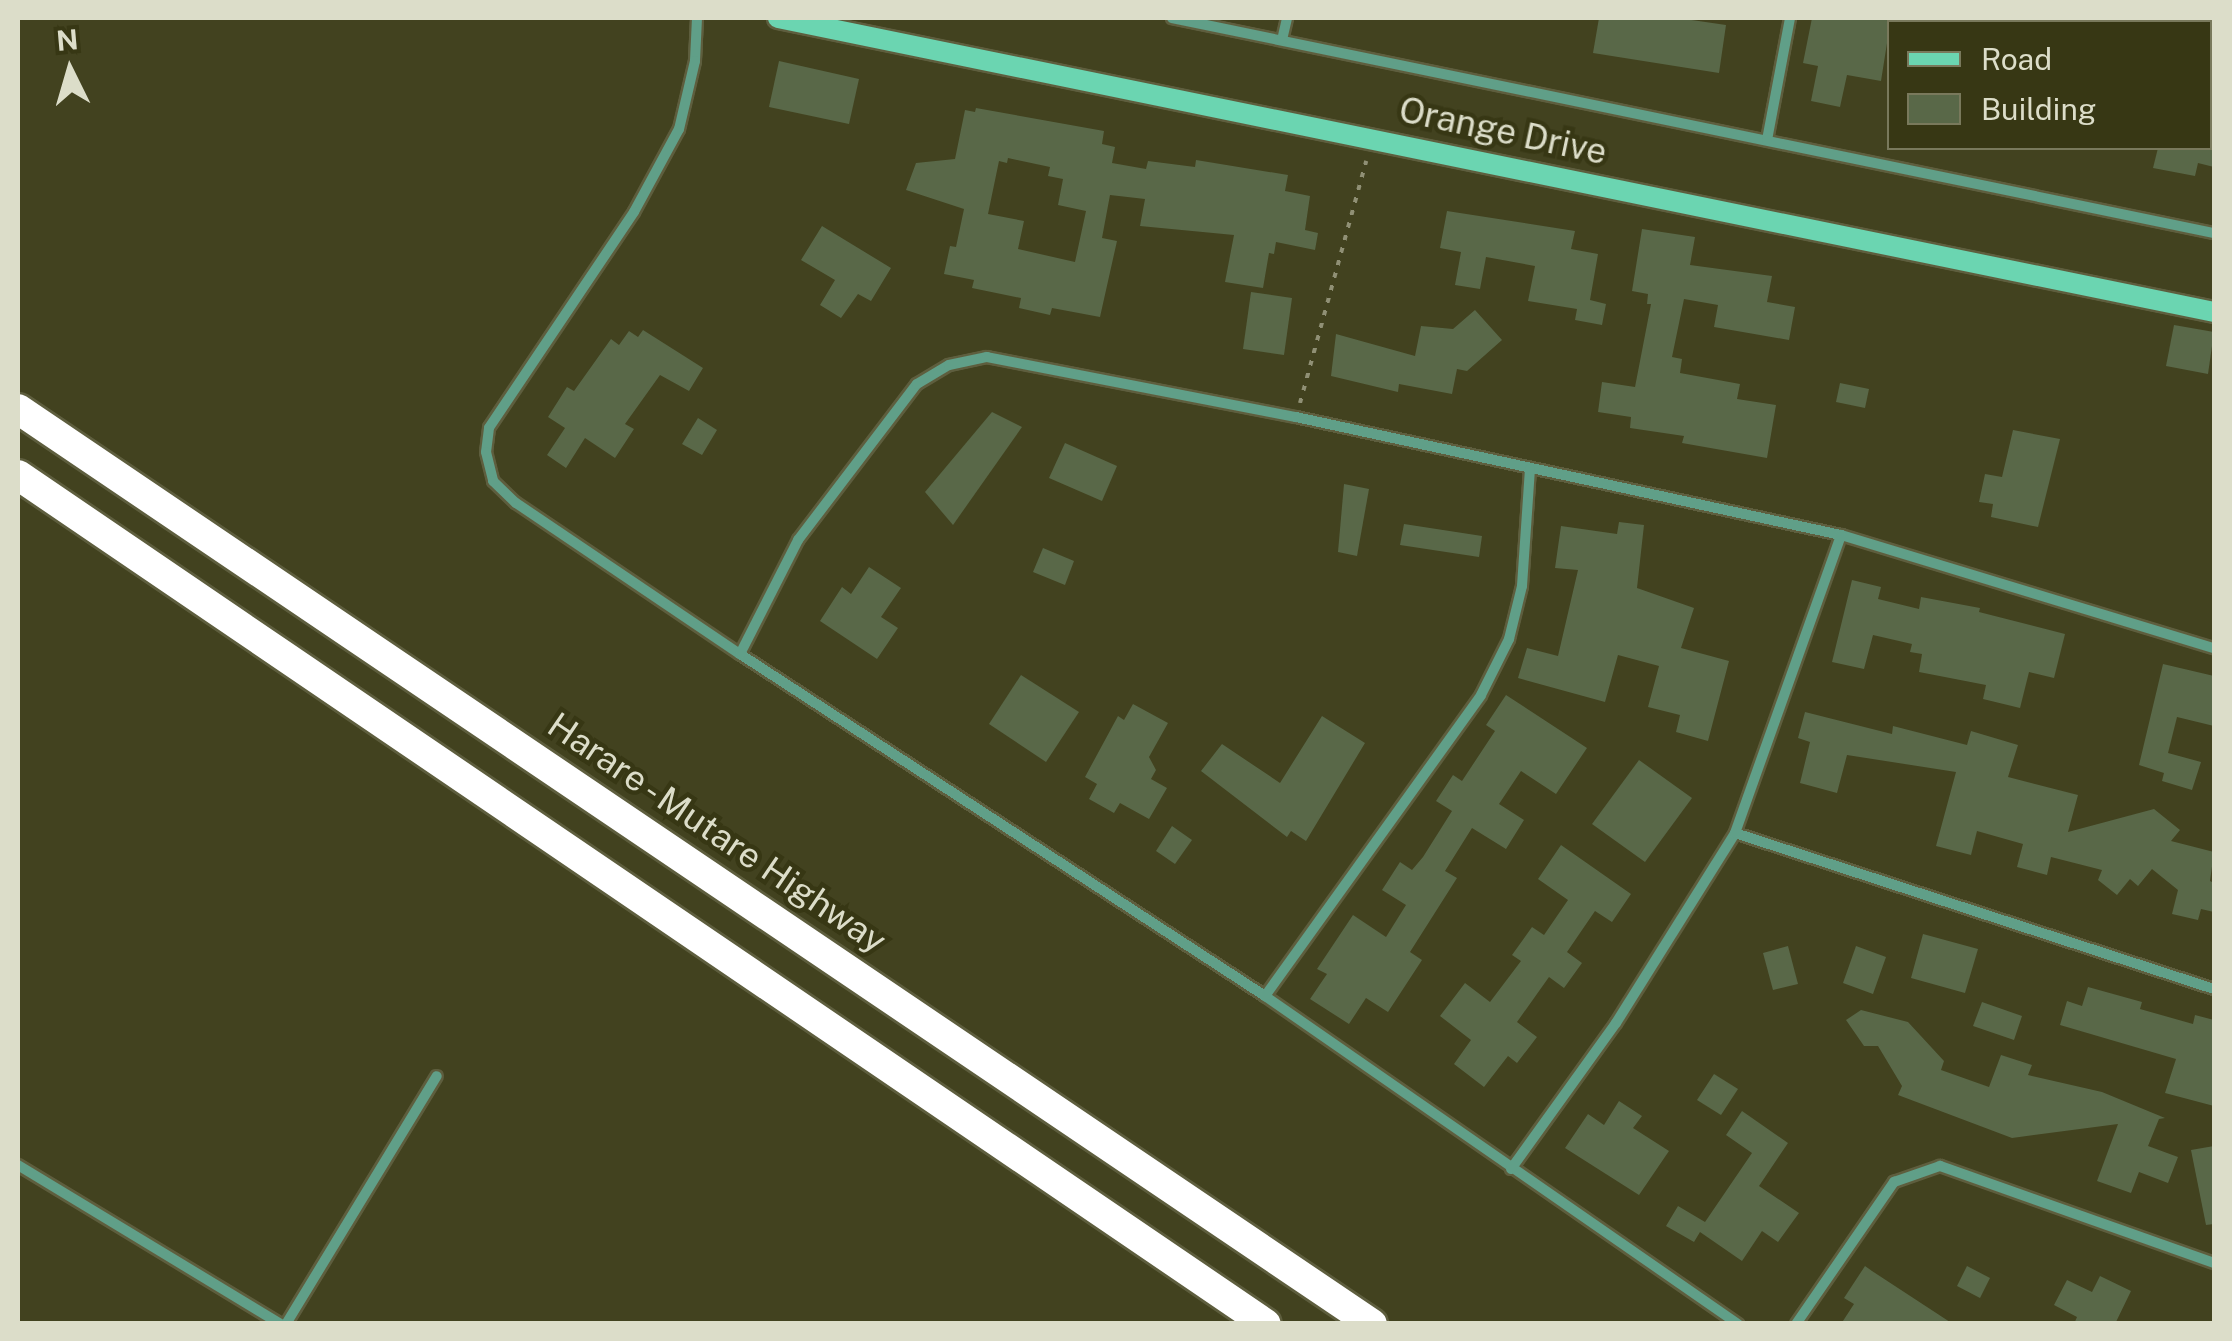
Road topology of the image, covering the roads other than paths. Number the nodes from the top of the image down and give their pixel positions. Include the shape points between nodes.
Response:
1 (697, 18) edge
2 (778, 18) edge
3 (1172, 18) edge
4 (1287, 18) edge
5 (1790, 18) edge
6 (1282, 40) junction
7 (1767, 140) junction
8 (2214, 233) edge
9 (2214, 312) edge
10 (18, 409) edge
11 (1530, 469) junction
12 (18, 475) edge
13 (1841, 535) junction
14 (2214, 648) edge
15 (740, 654) junction
16 (1735, 834) junction
17 (2214, 989) edge
18 (1265, 996) junction
19 (438, 1076) dead end
20 (18, 1164) edge
21 (1512, 1169) junction
22 (2214, 1263) edge
23 (284, 1324) edge
24 (1266, 1324) edge
25 (1372, 1324) edge
26 (1738, 1324) edge
27 (1796, 1324) edge

1 - 15 street via 680,129 634,212 489,428 486,452 494,481 516,503
2 - 9 street, Orange Drive
3 - 6 street
4 - 6 street
5 - 7 street
6 - 7 street
7 - 8 street
10 - 25 highway, Harare - Mutare Highway
11 - 13 street
11 - 15 street via 987,358 949,364 917,384 798,540
11 - 18 street via 1522,586 1509,639 1482,696
12 - 24 highway
13 - 14 street
13 - 16 street
15 - 18 street
16 - 17 street
16 - 21 street via 1616,1023
18 - 21 street
19 - 23 street
20 - 23 street
21 - 26 street
22 - 27 street via 1940,1166 1894,1182

